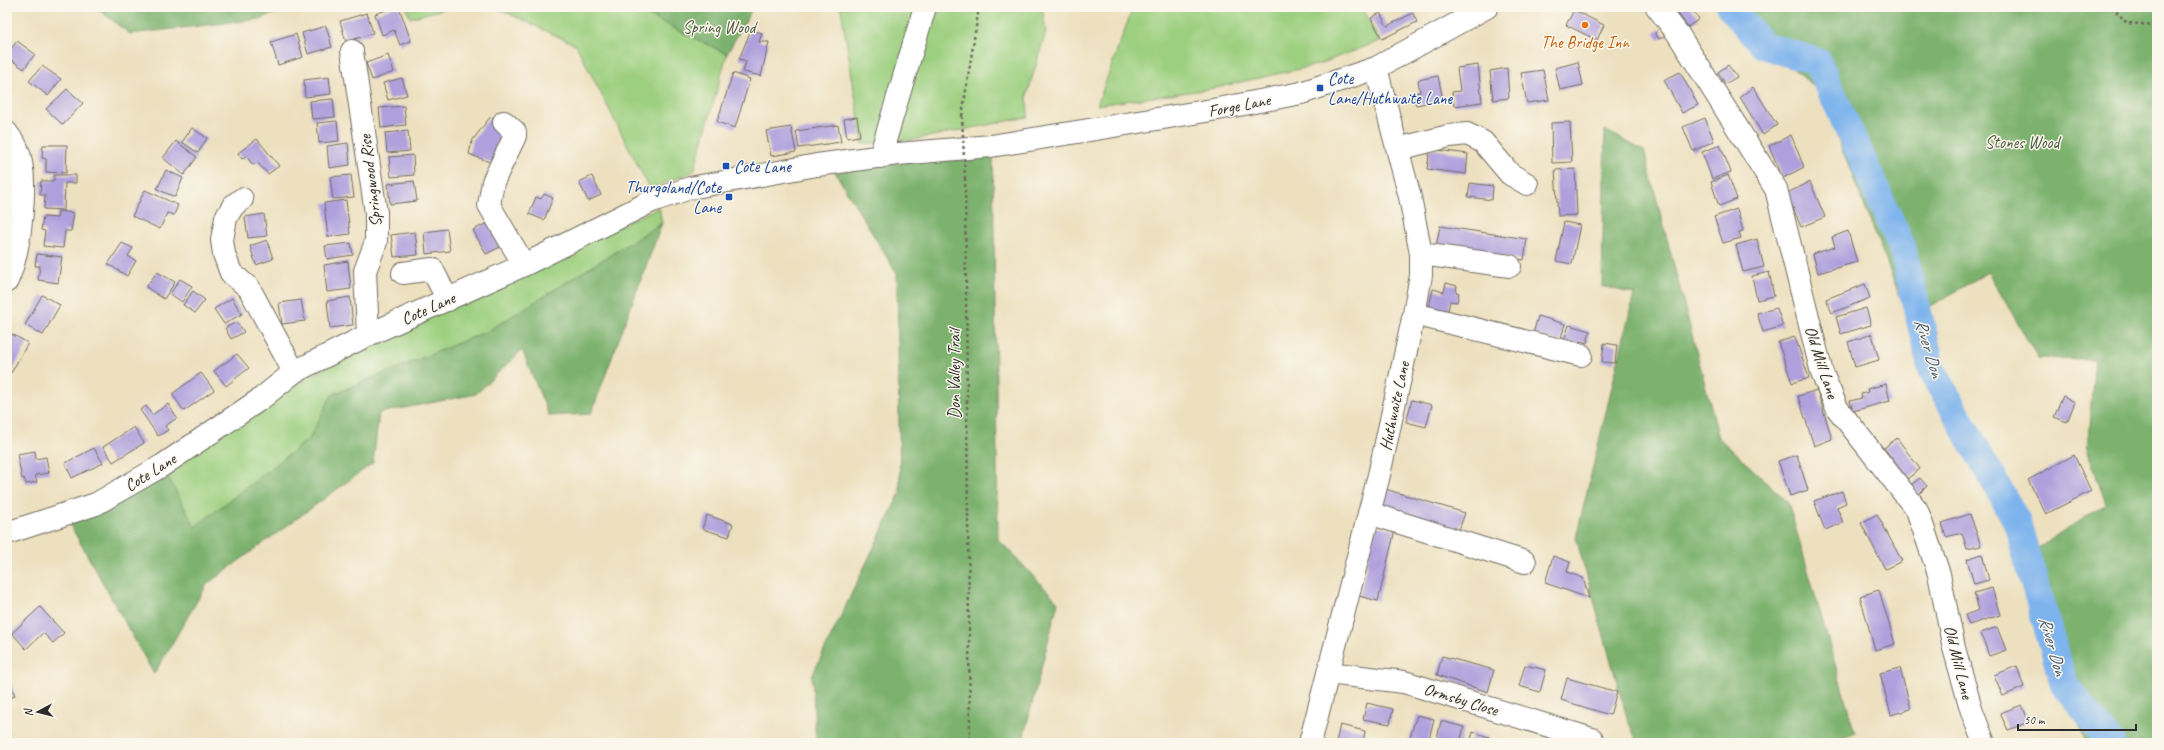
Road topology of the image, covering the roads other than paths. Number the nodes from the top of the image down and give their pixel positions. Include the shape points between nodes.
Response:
1 (925, 7) edge
2 (1487, 7) edge
3 (1657, 7) edge
4 (352, 51) dead end
5 (1376, 68) junction
6 (504, 122) dead end
7 (7, 133) edge
8 (974, 149) joint
9 (1398, 149) junction
10 (880, 157) junction
11 (1529, 186) dead end
12 (242, 199) dead end
13 (1421, 254) junction
14 (524, 265) junction
15 (1510, 266) dead end
16 (403, 273) dead end
17 (7, 281) edge
18 (448, 300) junction
19 (1414, 314) junction
20 (368, 335) junction
21 (1581, 355) dead end
22 (294, 372) junction
23 (1369, 513) junction
24 (7, 533) edge
25 (1525, 562) dead end
26 (1328, 673) junction
27 (1592, 739) dead end
28 (1310, 743) edge
29 (1984, 743) edge

1 - 10 street
2 - 5 street, Forge Lane
3 - 29 street, Old Mill Lane via 1678,34 1776,189 1822,373 1837,408 1917,510 1939,574 1954,648 1972,712
4 - 20 street, Springwood Rise via 376,213 376,242 365,271
5 - 8 street, Forge Lane via 1301,93 1202,112
5 - 9 street, Huthwaite Lane
6 - 14 street via 515,132 515,136 493,182 489,205
7 - 17 street via 17,148 22,176 20,231
8 - 10 street, Cote Lane
9 - 11 street via 1466,134 1483,142 1510,174
9 - 13 street, Huthwaite Lane
10 - 14 street, Cote Lane via 817,165 690,188 652,201
12 - 22 street via 233,206 226,218 222,240 224,254 231,274 249,288
13 - 15 street
13 - 19 street, Huthwaite Lane via 1421,275
14 - 18 street, Cote Lane
16 - 18 street via 441,268
18 - 20 street, Cote Lane
19 - 21 street
19 - 23 street, Huthwaite Lane
20 - 22 street, Cote Lane
22 - 24 street, Cote Lane via 262,398 127,488 96,504
23 - 25 street
23 - 26 street, Huthwaite Lane
26 - 27 street, Ormsby Close via 1404,682
26 - 28 street, Huthwaite Lane

